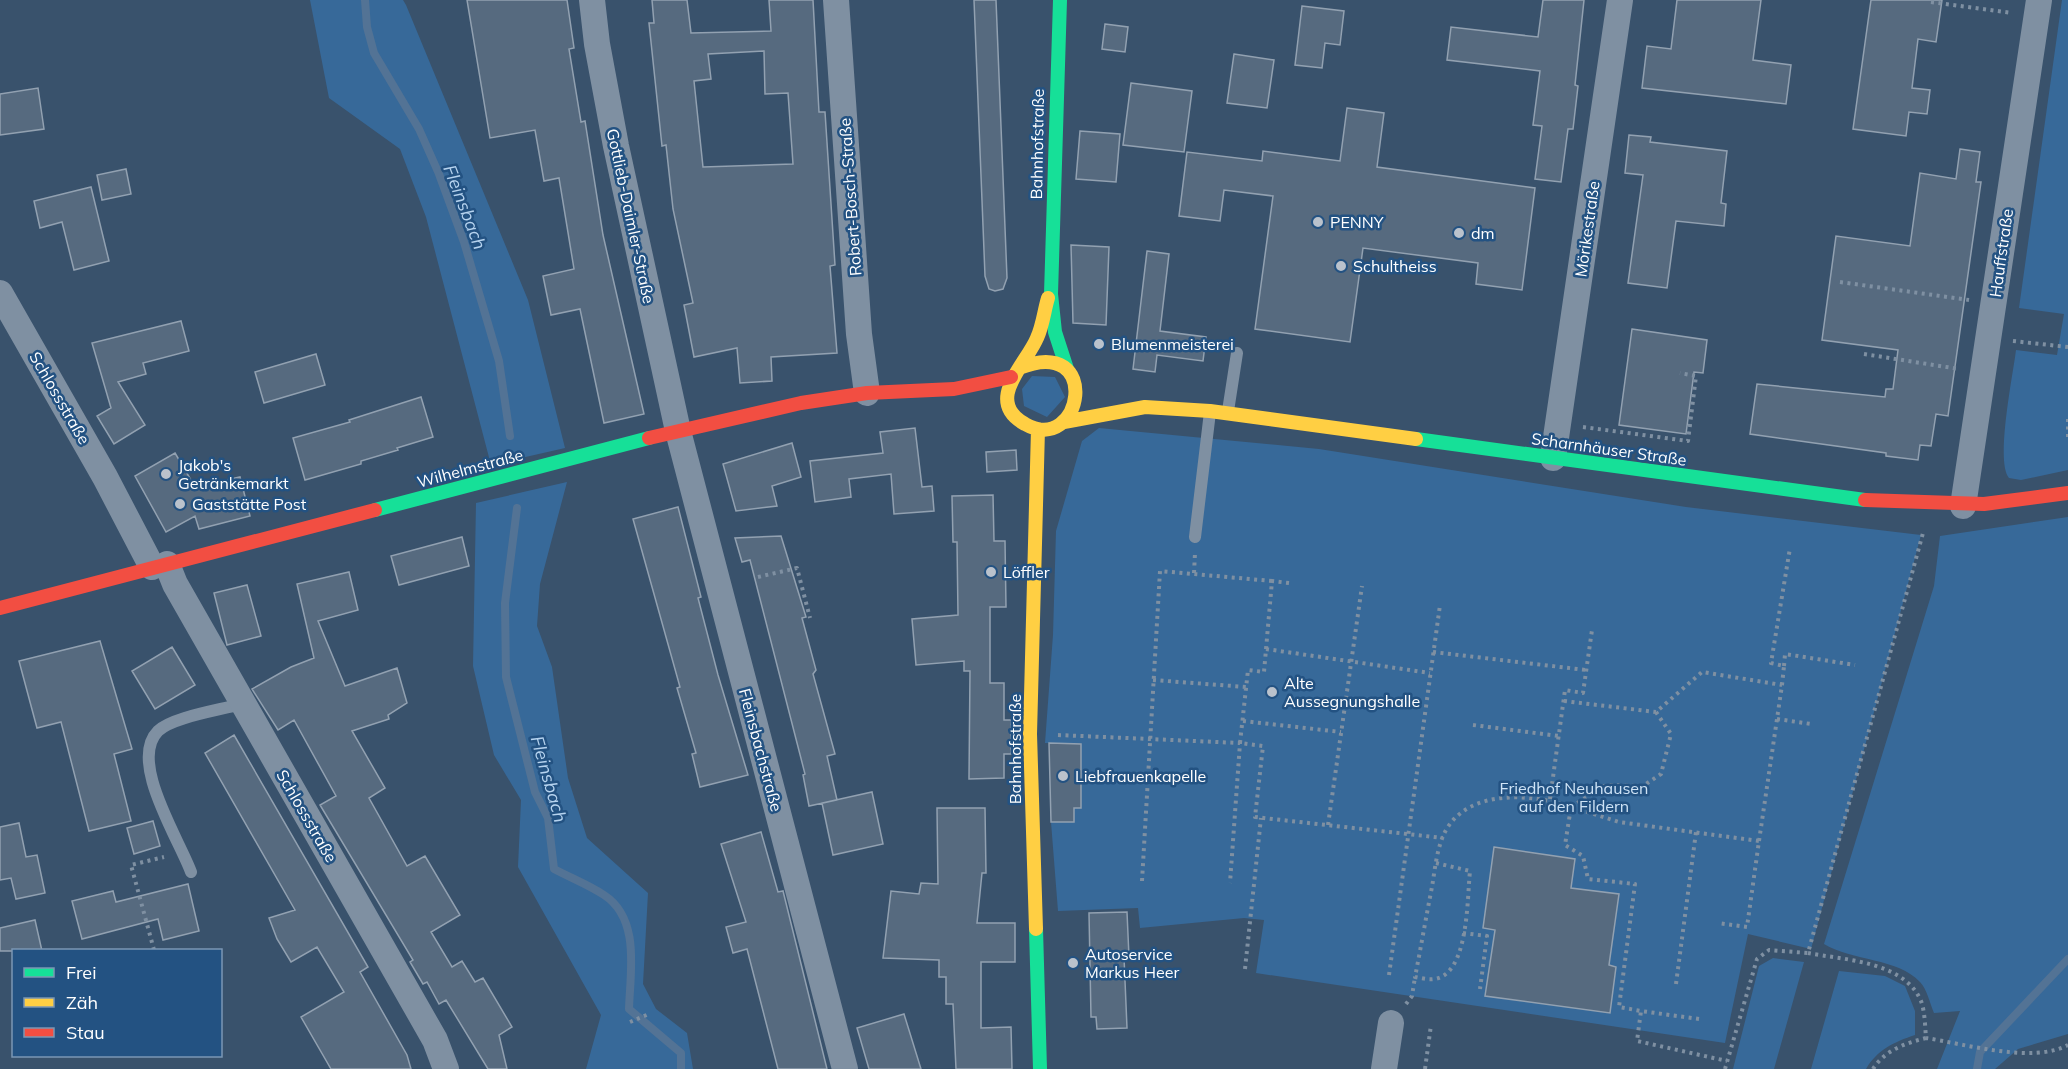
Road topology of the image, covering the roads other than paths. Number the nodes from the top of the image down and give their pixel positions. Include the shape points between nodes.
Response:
1 (592, 0) edge
2 (837, 0) edge
3 (1060, 0) edge
4 (1620, 0) edge
5 (2038, 8) edge
6 (1050, 288) junction
7 (0, 293) edge
8 (1237, 353) dead end
9 (1068, 371) junction
10 (1015, 373) junction
11 (1084, 382) dead end
12 (954, 389) junction
13 (867, 393) junction
14 (1122, 395) dead end
15 (1145, 407) junction
16 (1011, 408) junction
17 (1210, 411) junction
18 (1228, 414) junction
19 (1064, 422) junction
20 (1038, 429) junction
21 (678, 431) junction
22 (1553, 458) junction
23 (2068, 493) edge
24 (1962, 506) junction
25 (1195, 537) dead end
26 (160, 566) junction
27 (0, 608) edge
28 (241, 704) junction
29 (191, 872) dead end
30 (1391, 1023) dead end
31 (446, 1069) edge
32 (845, 1069) edge
33 (1040, 1069) edge
34 (1384, 1069) edge

1 - 21 street, Gottlieb-Daimler-Straße via 616,146
2 - 13 street, Robert-Bosch-Straße via 859,334
3 - 6 street, Bahnhofstraße
4 - 22 street, Mörikestraße
5 - 24 street, Hauffstraße
6 - 9 street, Bahnhofstraße via 1060,349
6 - 10 street, Bahnhofstraße via 1038,337
7 - 26 street, Schlossstraße
8 - 18 lane
9 - 10 street via 1053,360 1041,359 1029,361
9 - 11 street
9 - 19 street, Bahnhofstraße via 1077,398
10 - 12 street, Wilhelmstraße
10 - 16 street via 1008,389
12 - 13 street, Wilhelmstraße
12 - 16 street, Wilhelmstraße
13 - 21 street, Wilhelmstraße via 801,402
14 - 15 street, Scharnhäuser Straße
15 - 17 street, Scharnhäuser Straße
15 - 19 street, Scharnhäuser Straße
16 - 20 street via 1024,424
17 - 18 street, Scharnhäuser Straße
17 - 25 lane
18 - 22 street, Scharnhäuser Straße
19 - 20 street
20 - 33 street, Bahnhofstraße via 1030,734
21 - 26 street, Wilhelmstraße
21 - 32 street, Fleinsbachstraße
22 - 24 street, Scharnhäuser Straße via 1844,498
23 - 24 street, Scharnhäuser Straße
26 - 27 street, Wilhelmstraße
26 - 28 street, Schlossstraße via 175,584
28 - 29 lane via 171,723 158,731 147,752 149,776
28 - 31 street, Schlossstraße via 435,1040
30 - 34 street

